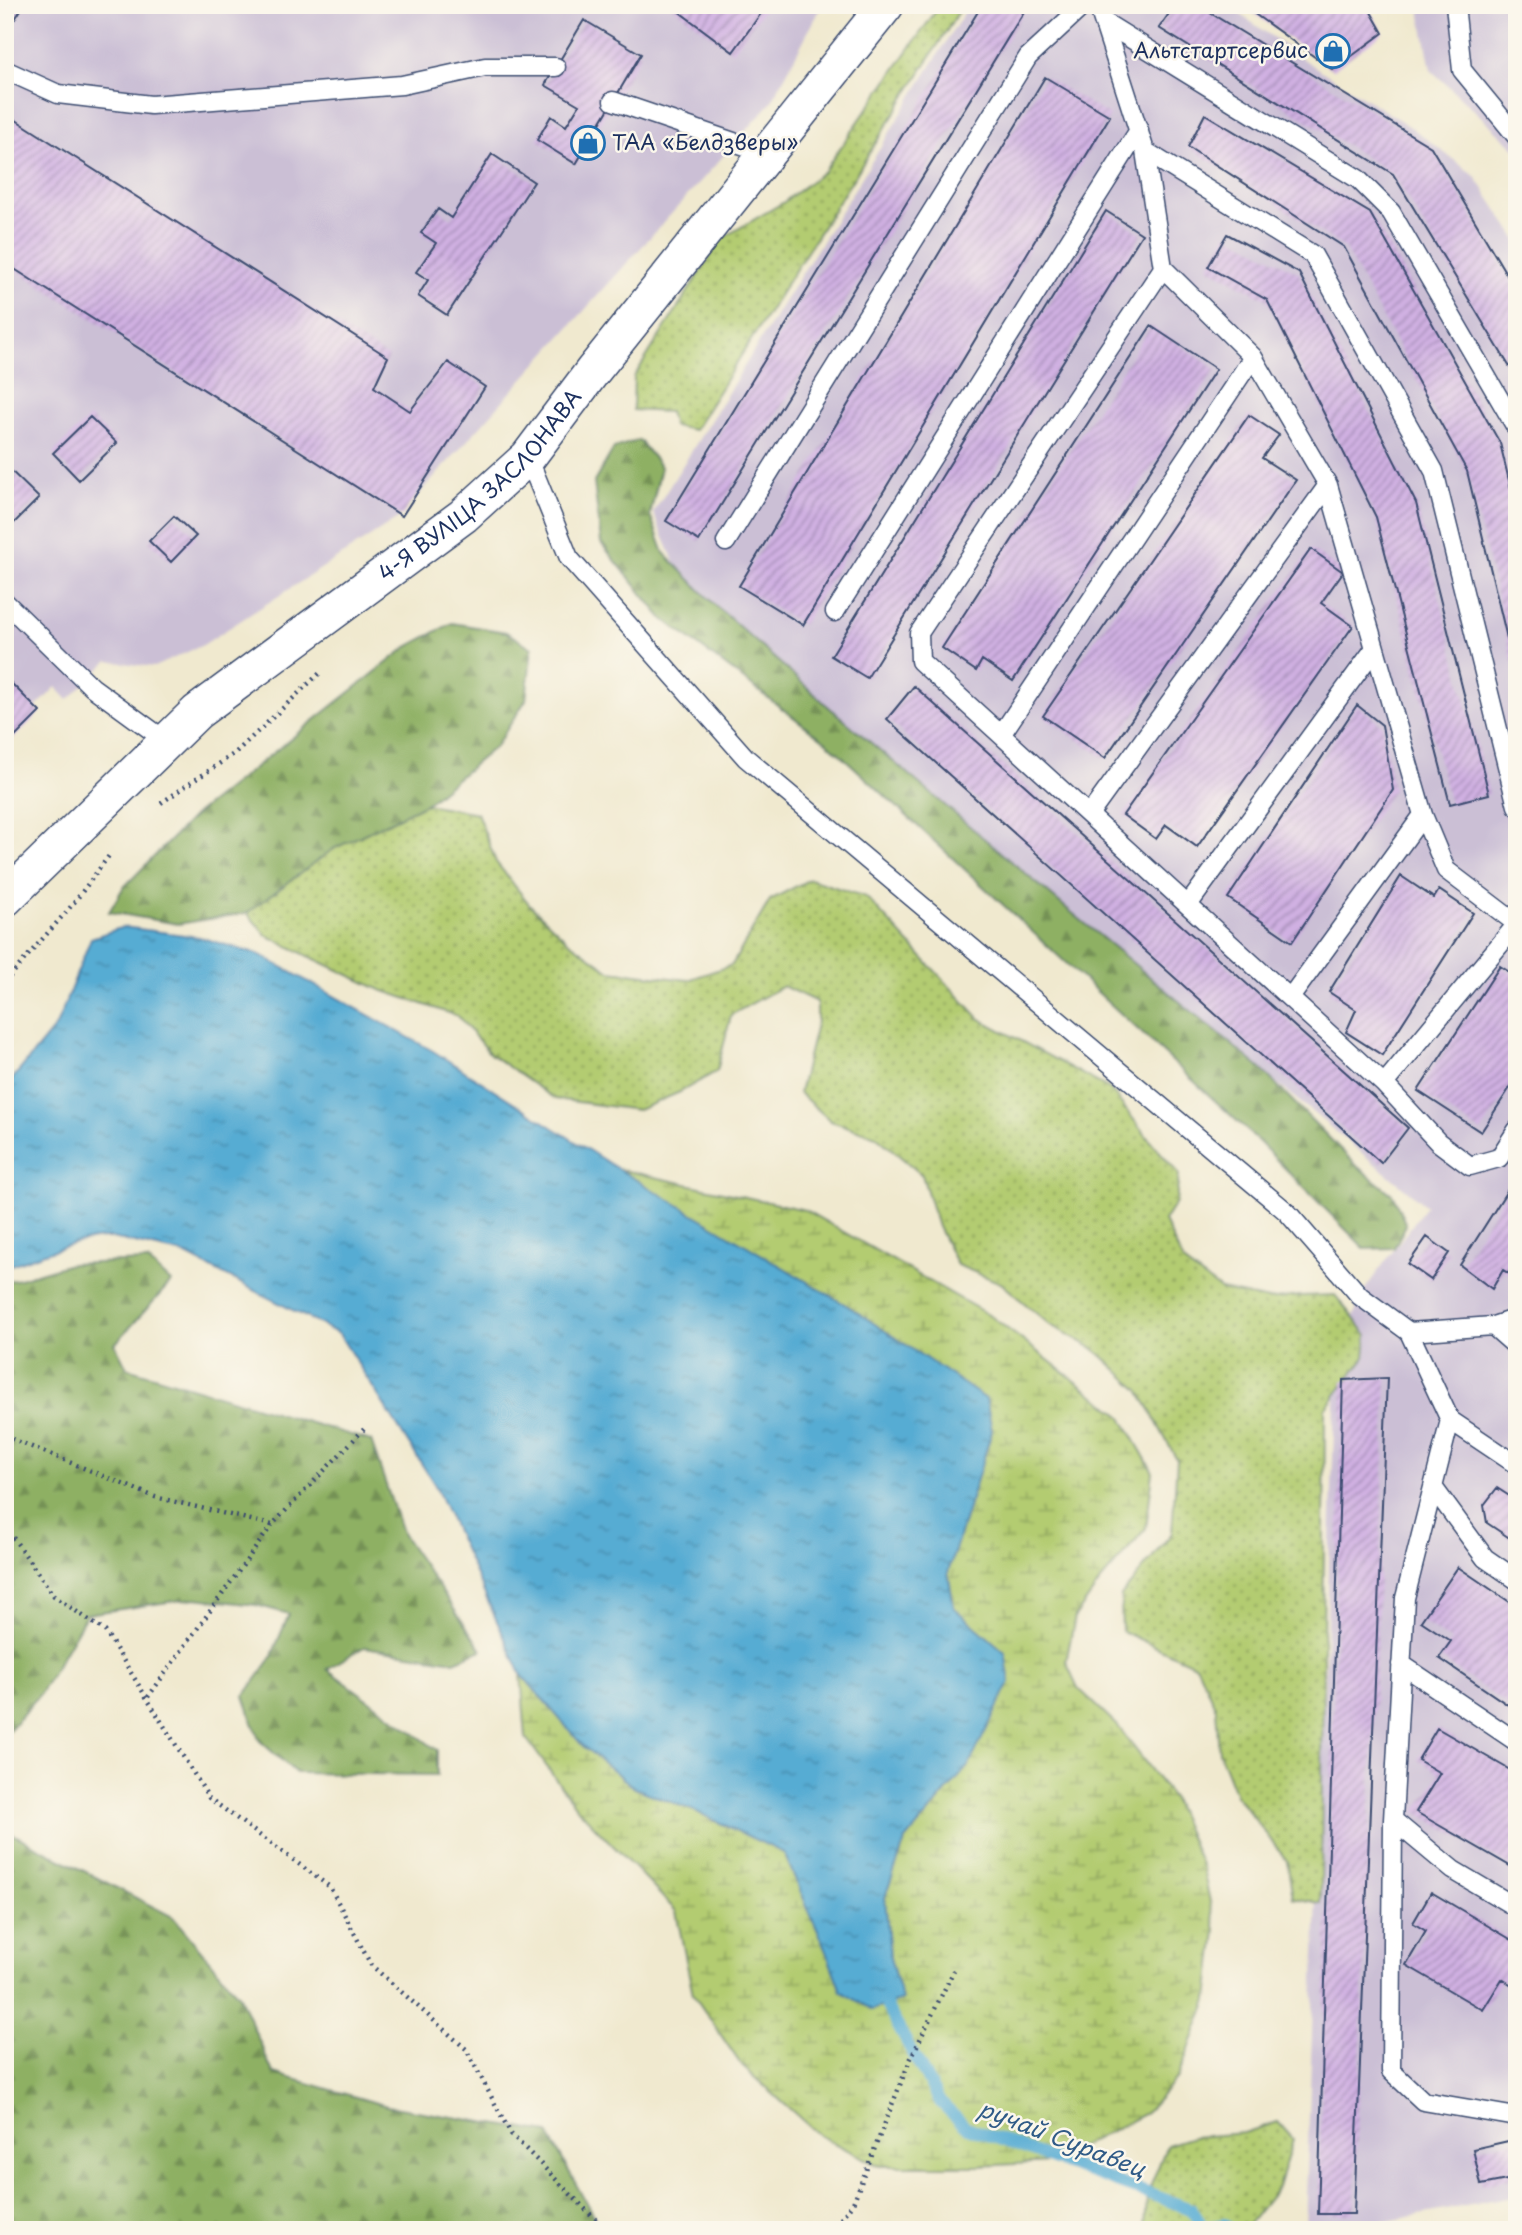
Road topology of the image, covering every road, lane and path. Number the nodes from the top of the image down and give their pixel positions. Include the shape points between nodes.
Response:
1 (886, 5) edge
2 (1084, 5) edge
3 (1455, 5) edge
4 (1101, 14) edge
5 (556, 67) dead end
6 (5, 70) edge
7 (613, 101) dead end
8 (1139, 130) junction
9 (1517, 137) edge
10 (1145, 151) junction
11 (766, 153) junction
12 (1163, 268) junction
13 (1253, 357) junction
14 (1517, 429) edge
15 (528, 457) junction
16 (1328, 485) junction
17 (726, 542) dead end
18 (5, 601) edge
19 (835, 612) dead end
20 (1375, 648) junction
21 (324, 669) dead end
22 (1001, 735) junction
23 (166, 741) junction
24 (1517, 806) edge
25 (156, 807) dead end
26 (1089, 815) junction
27 (1423, 815) junction
28 (118, 843) dead end
29 (5, 899) edge
30 (1188, 905) junction
31 (1517, 924) edge
32 (5, 982) edge
33 (1290, 998) junction
34 (1384, 1084) junction
35 (1517, 1130) edge
36 (1517, 1318) edge
37 (1493, 1325) junction
38 (1409, 1332) junction
39 (1517, 1347) edge
40 (1450, 1420) junction
41 (366, 1427) dead end
42 (5, 1436) edge
43 (1517, 1465) edge
44 (1433, 1487) junction
45 (272, 1525) junction
46 (5, 1526) edge
47 (1517, 1580) edge
48 (1401, 1664) junction
49 (148, 1697) junction
50 (1517, 1742) edge
51 (1393, 1821) junction
52 (1517, 1908) edge
53 (954, 1970) dead end
54 (1517, 2117) edge
55 (606, 2230) edge
56 (832, 2230) edge

1 - 11 street, 4-Я ВУЛІЦА ЗАСЛОНАВА
2 - 17 lane via 1028,57
3 - 9 lane via 1462,70
4 - 8 lane
4 - 14 lane via 1358,179 1391,212
5 - 6 lane via 485,67 402,85 151,105 58,94
7 - 11 lane
8 - 10 lane
8 - 19 lane
10 - 12 lane
10 - 24 lane via 1313,255 1434,471
11 - 15 street, 4-Я ВУЛІЦА ЗАСЛОНАВА
12 - 13 lane
12 - 22 lane via 919,633 920,661
13 - 16 lane
13 - 22 lane
15 - 23 street, 4-Я ВУЛІЦА ЗАСЛОНАВА via 463,516 197,712
15 - 38 lane via 569,558 746,758 1287,1212 1360,1296
16 - 20 lane
16 - 26 lane
18 - 23 lane via 92,687
20 - 27 lane
20 - 30 lane
21 - 25 path via 235,753
22 - 26 lane
23 - 29 street, 4-Я ВУЛІЦА ЗАСЛОНАВА
26 - 30 lane
27 - 31 lane via 1446,870
27 - 33 lane
28 - 32 path via 73,904
30 - 33 lane
31 - 34 lane
33 - 34 lane
34 - 35 lane via 1438,1142 1470,1167 1499,1158
36 - 37 lane
37 - 38 lane
37 - 39 lane
38 - 40 lane
40 - 43 lane
40 - 44 lane
41 - 45 path
42 - 45 path via 155,1497
44 - 47 lane via 1485,1558
44 - 48 lane via 1405,1598
45 - 49 path
46 - 49 path via 54,1596 105,1631
48 - 50 lane
48 - 51 lane
49 - 55 path via 209,1798 330,1887 371,1965 466,2049 511,2134
51 - 52 lane via 1453,1870
51 - 54 lane via 1391,2071 1423,2101
53 - 56 path via 910,2060 853,2203

